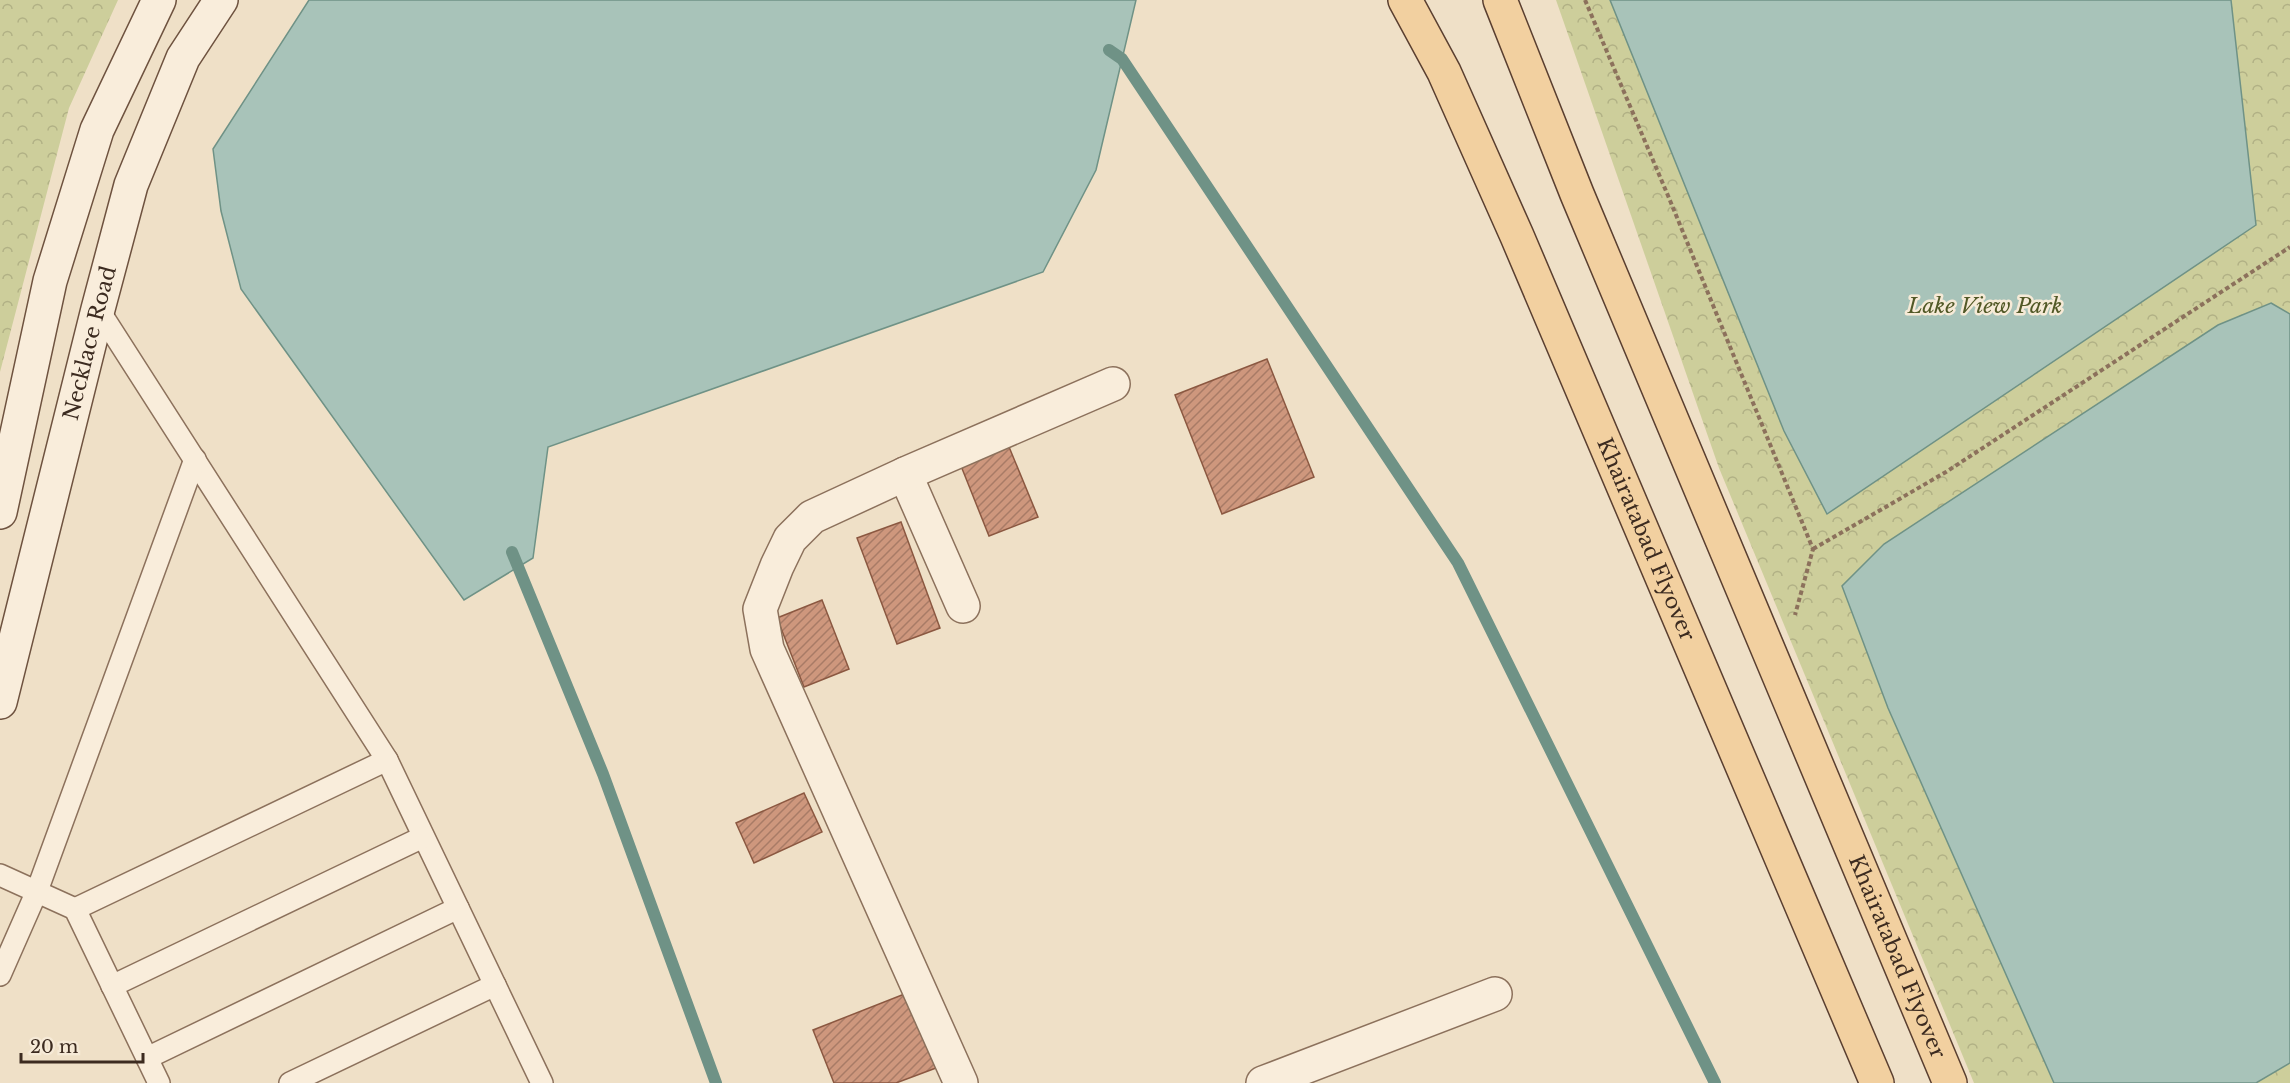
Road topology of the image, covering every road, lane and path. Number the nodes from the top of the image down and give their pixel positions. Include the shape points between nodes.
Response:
1 (159, 0) edge
2 (221, 0) edge
3 (1405, 0) edge
4 (1500, 0) edge
5 (1585, 0) edge
6 (2290, 246) edge
7 (98, 309) junction
8 (1113, 384) dead end
9 (195, 459) junction
10 (905, 474) junction
11 (0, 512) edge
12 (963, 606) dead end
13 (0, 702) edge
14 (387, 760) junction
15 (423, 837) junction
16 (0, 874) edge
17 (37, 891) junction
18 (458, 908) junction
19 (75, 909) junction
20 (0, 975) edge
21 (495, 985) junction
22 (112, 986) junction
23 (1495, 994) dead end
24 (147, 1058) junction
25 (540, 1082) edge
26 (159, 1083) edge
27 (290, 1083) edge
28 (961, 1083) edge
29 (1263, 1083) edge
30 (1877, 1083) edge
31 (1950, 1083) edge

1 - 11 street via 98,130 50,281
2 - 7 street, Necklace Road via 183,58 131,185
3 - 30 main road, Khairatabad Flyover via 1444,72 1517,236
4 - 31 main road, Khairatabad Flyover via 1577,194
5 - 6 path via 1813,549 1946,472
7 - 9 lane
7 - 13 street, Necklace Road
8 - 10 street
9 - 14 lane
9 - 17 lane
10 - 12 street
10 - 28 street via 812,517 790,539 760,609 766,649
14 - 15 lane
14 - 19 lane
15 - 18 lane
15 - 22 lane
16 - 17 lane
17 - 19 lane
17 - 20 lane
18 - 21 lane
18 - 24 lane
19 - 22 lane
21 - 25 lane
21 - 27 lane
22 - 24 lane
23 - 29 street
24 - 26 lane

